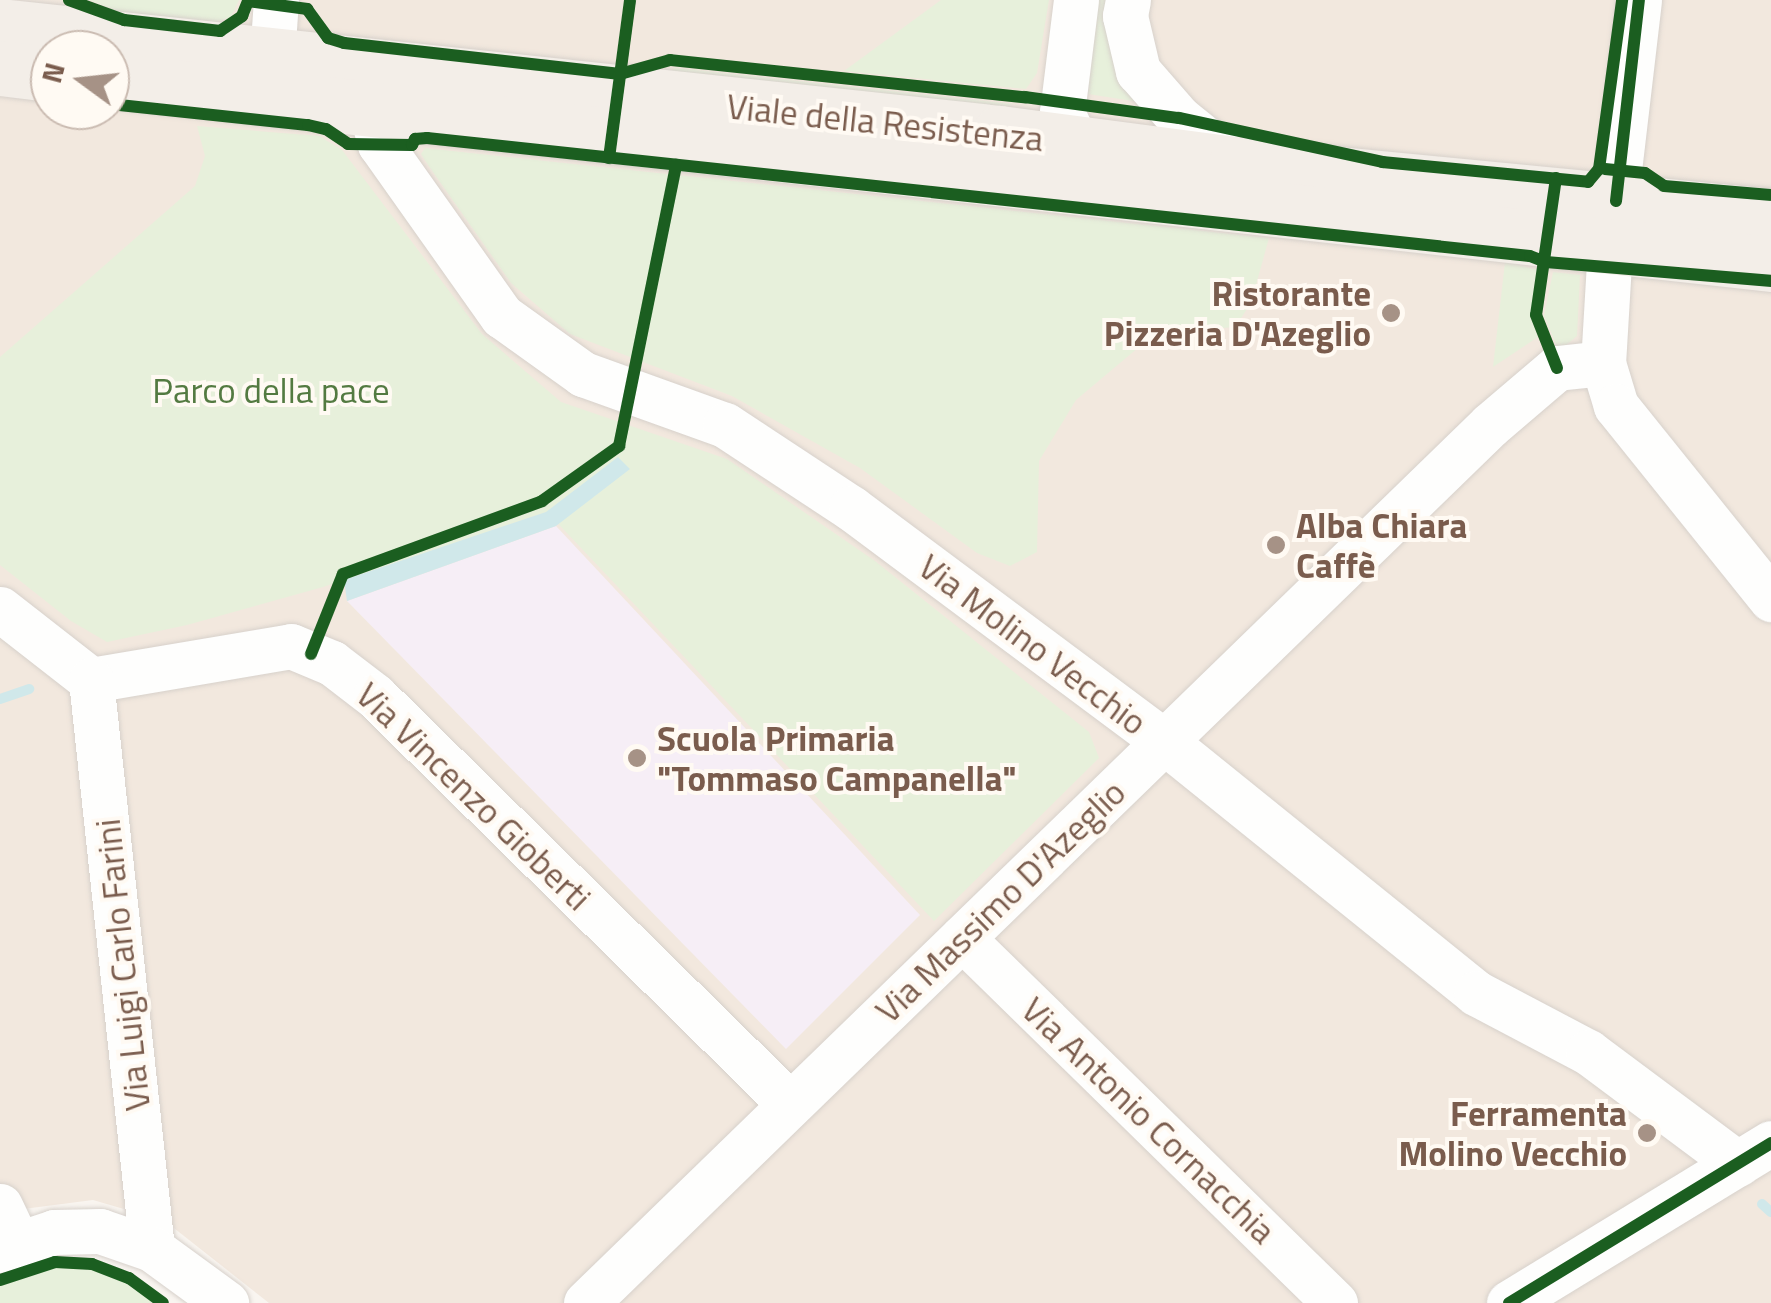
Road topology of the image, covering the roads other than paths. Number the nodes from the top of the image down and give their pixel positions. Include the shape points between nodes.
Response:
1 (276, 0) edge
2 (1076, 0) edge
3 (1128, 0) edge
4 (1639, 0) edge
5 (0, 26) edge
6 (272, 56) junction
7 (0, 68) edge
8 (30, 72) edge
9 (130, 82) edge
10 (372, 109) junction
11 (1078, 149) junction
12 (1236, 164) junction
13 (1771, 216) edge
14 (1613, 224) junction
15 (1771, 264) edge
16 (1603, 363) junction
17 (1771, 599) edge
18 (0, 609) edge
19 (91, 680) junction
20 (1164, 742) junction
21 (962, 938) junction
22 (790, 1104) junction
23 (1754, 1153) edge
24 (6, 1233) edge
25 (152, 1249) junction
26 (226, 1303) edge
27 (586, 1303) edge
28 (1334, 1303) edge
29 (1509, 1303) edge

1 - 6 street
2 - 11 street
3 - 12 street via 1125,16 1138,71 1179,118
4 - 14 street
5 - 6 main road, Viale della Resistenza
6 - 11 main road, Viale della Resistenza via 1000,133
7 - 8 main road
9 - 10 main road, Viale della Resistenza
10 - 11 main road, Viale della Resistenza
10 - 20 street, Via Molino Vecchio via 380,144 502,316 583,374 726,425 851,508
11 - 12 main road, Viale della Resistenza
11 - 14 main road, Viale della Resistenza
12 - 14 main road, Viale della Resistenza
13 - 14 main road, Viale della Resistenza
14 - 15 main road, Viale della Resistenza
14 - 16 street
16 - 17 street via 1616,406
16 - 20 street, Via Massimo D'Azeglio via 1556,368
18 - 19 street
19 - 22 street, Via Vincenzo Gioberti via 291,646 332,663 375,696
19 - 25 street, Via Luigi Carlo Farini
20 - 21 street, Via Massimo D'Azeglio
20 - 23 street, Via Molino Vecchio via 1476,992
21 - 22 street, Via Massimo D'Azeglio
21 - 28 street, Via Antonio Cornacchia
22 - 27 street, Via Massimo D'Azeglio
23 - 29 street
24 - 25 street via 100,1231
25 - 26 street

